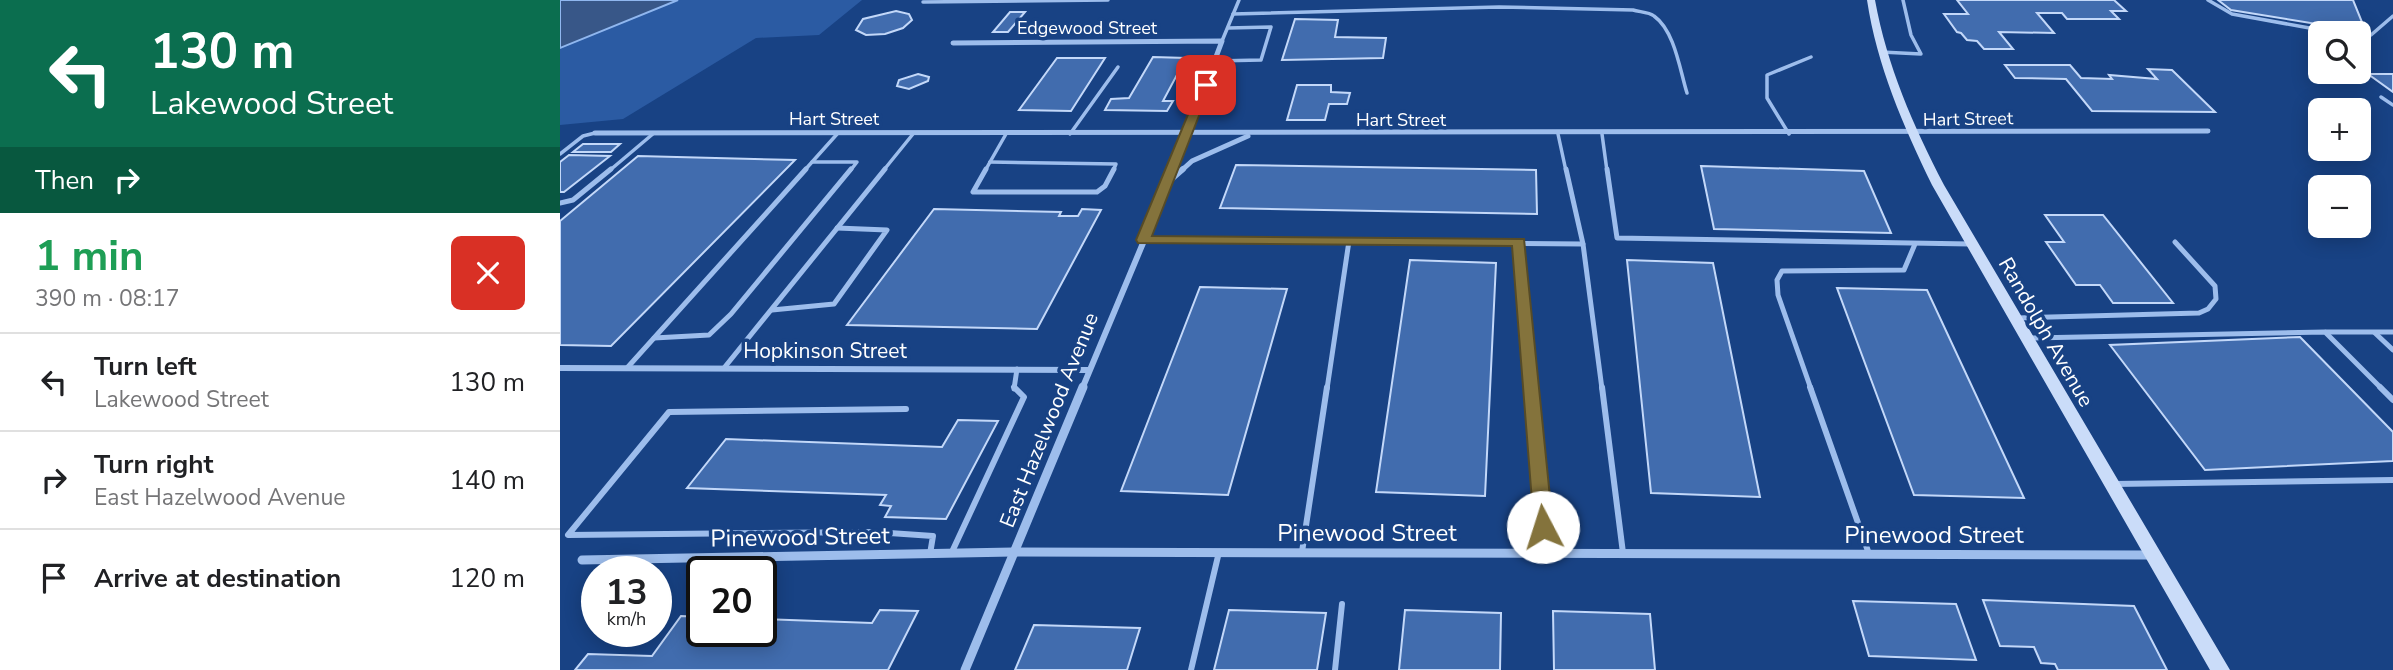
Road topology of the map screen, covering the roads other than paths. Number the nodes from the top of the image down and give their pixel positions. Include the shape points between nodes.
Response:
1 (1108, 0) edge
2 (1239, 0) edge
3 (1871, 0) edge
4 (1903, 0) edge
5 (2208, 0) edge
6 (923, 2) edge
7 (1233, 14) junction
8 (2393, 16) edge
9 (1228, 27) junction
10 (2308, 28) edge
11 (2371, 35) edge
12 (1222, 41) junction
13 (953, 43) dead end
14 (1881, 52) junction
15 (1811, 57) dead end
16 (1215, 61) junction
17 (1118, 66) dead end
18 (1687, 93) dead end
19 (2381, 97) dead end
20 (2393, 105) edge
21 (2208, 131) dead end
22 (595, 133) joint
23 (654, 133) junction
24 (838, 133) junction
25 (913, 134) junction
26 (1006, 134) junction
27 (1070, 134) junction
28 (1188, 134) junction
29 (1255, 134) junction
30 (1558, 134) junction
31 (1602, 134) junction
32 (1790, 134) junction
33 (1912, 134) junction
34 (560, 154) edge
35 (812, 162) junction
36 (990, 162) junction
37 (1166, 184) junction
38 (560, 203) edge
39 (837, 228) junction
40 (1143, 240) junction
41 (1349, 241) junction
42 (1519, 242) junction
43 (2175, 242) dead end
44 (1583, 244) junction
45 (1915, 244) junction
46 (1970, 244) junction
47 (772, 310) junction
48 (2014, 318) junction
49 (2325, 332) junction
50 (2375, 332) junction
51 (2393, 332) edge
52 (653, 338) junction
53 (2025, 338) junction
54 (2393, 350) edge
55 (560, 368) edge
56 (627, 368) junction
57 (724, 368) junction
58 (1017, 369) junction
59 (1089, 370) junction
60 (2393, 400) edge
61 (906, 409) dead end
62 (2393, 480) edge
63 (2111, 484) junction
64 (1013, 552) junction
65 (1219, 552) junction
66 (1302, 552) junction
67 (1545, 553) junction
68 (1623, 553) junction
69 (930, 554) junction
70 (951, 554) junction
71 (1868, 554) junction
72 (2152, 555) junction
73 (672, 558) edge
74 (1342, 604) dead end
75 (965, 670) edge
76 (1191, 670) edge
77 (1335, 670) edge
78 (2220, 670) edge

1 - 6 lane
2 - 7 lane
3 - 14 main road, Randolph Avenue
4 - 14 lane via 1921,54
5 - 10 lane via 2232,15
7 - 9 lane
7 - 18 lane via 1502,2 1638,8 1652,14 1667,36
8 - 11 lane
9 - 12 lane
9 - 16 lane via 1271,27 1261,60
12 - 13 street, Edgewood Street
12 - 16 street, East Hazelwood Avenue
14 - 33 main road, Randolph Avenue
15 - 32 lane via 1767,75 1764,81 1764,92
16 - 28 street, East Hazelwood Avenue
17 - 27 lane
19 - 20 lane
21 - 33 street, Hart Street
22 - 23 street, Hart Street
22 - 34 lane via 583,136
23 - 24 street, Hart Street
23 - 38 lane via 573,200
24 - 25 street, Hart Street
24 - 35 lane
25 - 26 street, Hart Street
25 - 39 lane
26 - 27 street, Hart Street
26 - 36 lane
27 - 28 street, Hart Street
28 - 29 street, Hart Street
28 - 37 street, East Hazelwood Avenue
29 - 30 street, Hart Street
29 - 37 street, East Hazelwood Avenue via 1192,161
30 - 31 street, Hart Street
30 - 44 lane
31 - 32 street, Hart Street
31 - 45 lane via 1617,237
32 - 33 street, Hart Street
33 - 46 main road, Randolph Avenue
35 - 52 lane
35 - 52 lane via 857,162 709,335
36 - 36 lane via 973,192 1097,192 1116,164
37 - 40 street, East Hazelwood Avenue
39 - 47 lane
39 - 47 lane via 887,230 834,304
40 - 41 lane
40 - 59 street, East Hazelwood Avenue
41 - 42 lane
41 - 66 lane
42 - 44 lane
42 - 67 lane
43 - 48 lane via 2215,286 2216,299 2208,309 2199,313
44 - 68 lane
45 - 46 lane
45 - 71 lane via 1904,270 1790,269 1782,271 1777,280 1778,295
46 - 48 main road, Randolph Avenue
47 - 57 lane
48 - 53 main road, Randolph Avenue
49 - 50 lane
49 - 53 lane
49 - 60 lane
50 - 51 lane
50 - 54 lane
52 - 56 lane
53 - 63 main road, Randolph Avenue
55 - 56 street, Hopkinson Street
56 - 57 street, Hopkinson Street
57 - 58 street, Hopkinson Street
58 - 59 street, Hopkinson Street
58 - 70 lane via 1014,390 1024,397
59 - 64 street, East Hazelwood Avenue
61 - 69 lane via 669,412 568,535 876,531 933,536
62 - 63 lane
63 - 72 main road, Randolph Avenue
64 - 65 street, Pinewood Street
64 - 70 street, Pinewood Street
64 - 75 street, East Hazelwood Avenue
65 - 66 street, Pinewood Street
65 - 76 lane
66 - 67 street, Pinewood Street
67 - 68 street, Pinewood Street
68 - 71 street, Pinewood Street
69 - 70 street, Pinewood Street
69 - 73 street, Pinewood Street
71 - 72 street, Pinewood Street
72 - 78 main road, Randolph Avenue
74 - 77 lane

